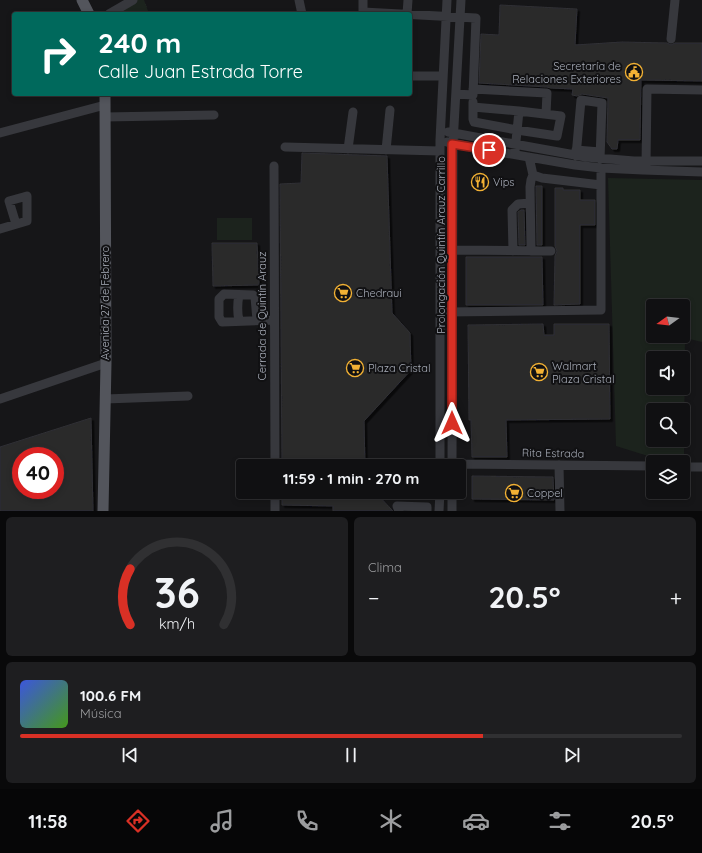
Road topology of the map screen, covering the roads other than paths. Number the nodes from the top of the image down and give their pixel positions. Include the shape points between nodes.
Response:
1 (82, 0) edge
2 (133, 0) edge
3 (299, 0) edge
4 (363, 0) edge
5 (408, 0) edge
6 (447, 0) edge
7 (461, 0) edge
8 (675, 0) edge
9 (88, 12) edge
10 (112, 12) edge
11 (302, 12) edge
12 (363, 12) edge
13 (407, 12) edge
14 (412, 14) edge
15 (446, 16) junction
16 (460, 17) junction
17 (671, 39) dead end
18 (412, 76) edge
19 (444, 76) junction
20 (702, 90) edge
21 (473, 92) junction
22 (456, 94) junction
23 (105, 99) edge
24 (473, 107) junction
25 (390, 110) dead end
26 (519, 111) junction
27 (353, 112) dead end
28 (546, 114) junction
29 (214, 115) dead end
30 (105, 117) junction
31 (517, 130) junction
32 (0, 133) edge
33 (453, 133) junction
34 (441, 136) junction
35 (452, 144) junction
36 (285, 147) dead end
37 (348, 148) junction
38 (386, 150) junction
39 (515, 150) junction
40 (440, 151) junction
41 (576, 153) junction
42 (529, 157) junction
43 (600, 159) junction
44 (646, 161) junction
45 (702, 161) edge
46 (274, 166) dead end
47 (646, 170) junction
48 (702, 172) edge
49 (534, 175) junction
50 (601, 185) junction
51 (530, 203) junction
52 (440, 221) junction
53 (453, 221) junction
54 (16, 224) dead end
55 (0, 229) edge
56 (453, 250) junction
57 (513, 251) junction
58 (531, 251) junction
59 (551, 251) dead end
60 (239, 295) junction
61 (440, 312) junction
62 (453, 312) junction
63 (257, 320) junction
64 (274, 320) junction
65 (239, 321) junction
66 (106, 363) junction
67 (188, 396) dead end
68 (0, 399) edge
69 (105, 399) junction
70 (440, 438) junction
71 (452, 438) junction
72 (275, 459) edge
73 (440, 459) edge
74 (452, 459) edge
75 (466, 465) edge
76 (559, 465) junction
77 (646, 466) edge
78 (690, 467) edge
79 (702, 467) edge
80 (275, 499) edge
81 (440, 499) edge
82 (452, 499) edge
83 (103, 511) edge
84 (275, 511) edge
85 (399, 511) edge
86 (427, 511) edge
87 (439, 511) edge
88 (452, 511) edge
89 (560, 511) edge

1 - 9 main road
2 - 10 street
3 - 11 street
4 - 12 street
5 - 13 street
6 - 15 street, Prolongación Quintín Arauz Carrillo
7 - 16 street, Prolongación Quintín Arauz Carrillo
8 - 17 street
14 - 15 street
15 - 16 street
15 - 19 street, Prolongación Quintín Arauz Carrillo
16 - 21 street via 476,18
16 - 22 street, Prolongación Quintín Arauz Carrillo
18 - 19 street
19 - 34 street, Prolongación Quintín Arauz Carrillo
20 - 44 street via 647,89
21 - 22 street
21 - 24 street
21 - 28 street via 547,93
22 - 33 street, Prolongación Quintín Arauz Carrillo
23 - 30 main road, Avenida 27 de Febrero
23 - 32 street
24 - 26 street
24 - 31 street via 474,122
25 - 38 street
26 - 28 street
26 - 31 street
27 - 37 street
28 - 31 street via 561,116 557,136
29 - 30 street
30 - 66 main road, Avenida 27 de Febrero
31 - 39 street
33 - 34 street
33 - 35 street, Prolongación Quintín Arauz Carrillo
33 - 39 street
34 - 35 street
34 - 40 street, Prolongación Quintín Arauz Carrillo
35 - 39 street
35 - 53 street, Prolongación Quintín Arauz Carrillo
36 - 37 street
37 - 38 street
38 - 40 street
39 - 41 street
39 - 42 street
40 - 52 street, Prolongación Quintín Arauz Carrillo
41 - 43 street
41 - 43 street via 581,100 602,103
42 - 43 street via 575,165
42 - 49 street
43 - 44 street
43 - 47 street
43 - 50 street
44 - 45 street
44 - 47 street
46 - 64 street, Cerrada de Quintín Arauz
47 - 48 street
49 - 50 street
49 - 51 street via 530,187
50 - 62 street via 601,310
51 - 57 street via 518,204 512,210
51 - 58 street
52 - 53 street
52 - 61 street, Prolongación Quintín Arauz Carrillo
53 - 56 street, Prolongación Quintín Arauz Carrillo
54 - 55 street
56 - 57 street
56 - 62 street, Prolongación Quintín Arauz Carrillo
57 - 58 street
58 - 59 street
60 - 63 street via 255,297
60 - 65 street
60 - 65 street via 224,294 219,299 219,317 222,322
61 - 62 street
61 - 70 street, Prolongación Quintín Arauz Carrillo
62 - 71 street, Prolongación Quintín Arauz Carrillo
63 - 64 street
63 - 65 street
64 - 72 street, Cerrada de Quintín Arauz
66 - 68 street
66 - 69 main road, Avenida 27 de Febrero
67 - 69 street
69 - 83 main road, Avenida 27 de Febrero
70 - 71 street
70 - 73 street, Prolongación Quintín Arauz Carrillo
71 - 74 street, Prolongación Quintín Arauz Carrillo
75 - 76 street, Rita Estrada
76 - 77 street, Rita Estrada
76 - 89 street
78 - 79 street
80 - 84 street
81 - 87 street
82 - 88 street
85 - 86 street via 397,506 427,507

